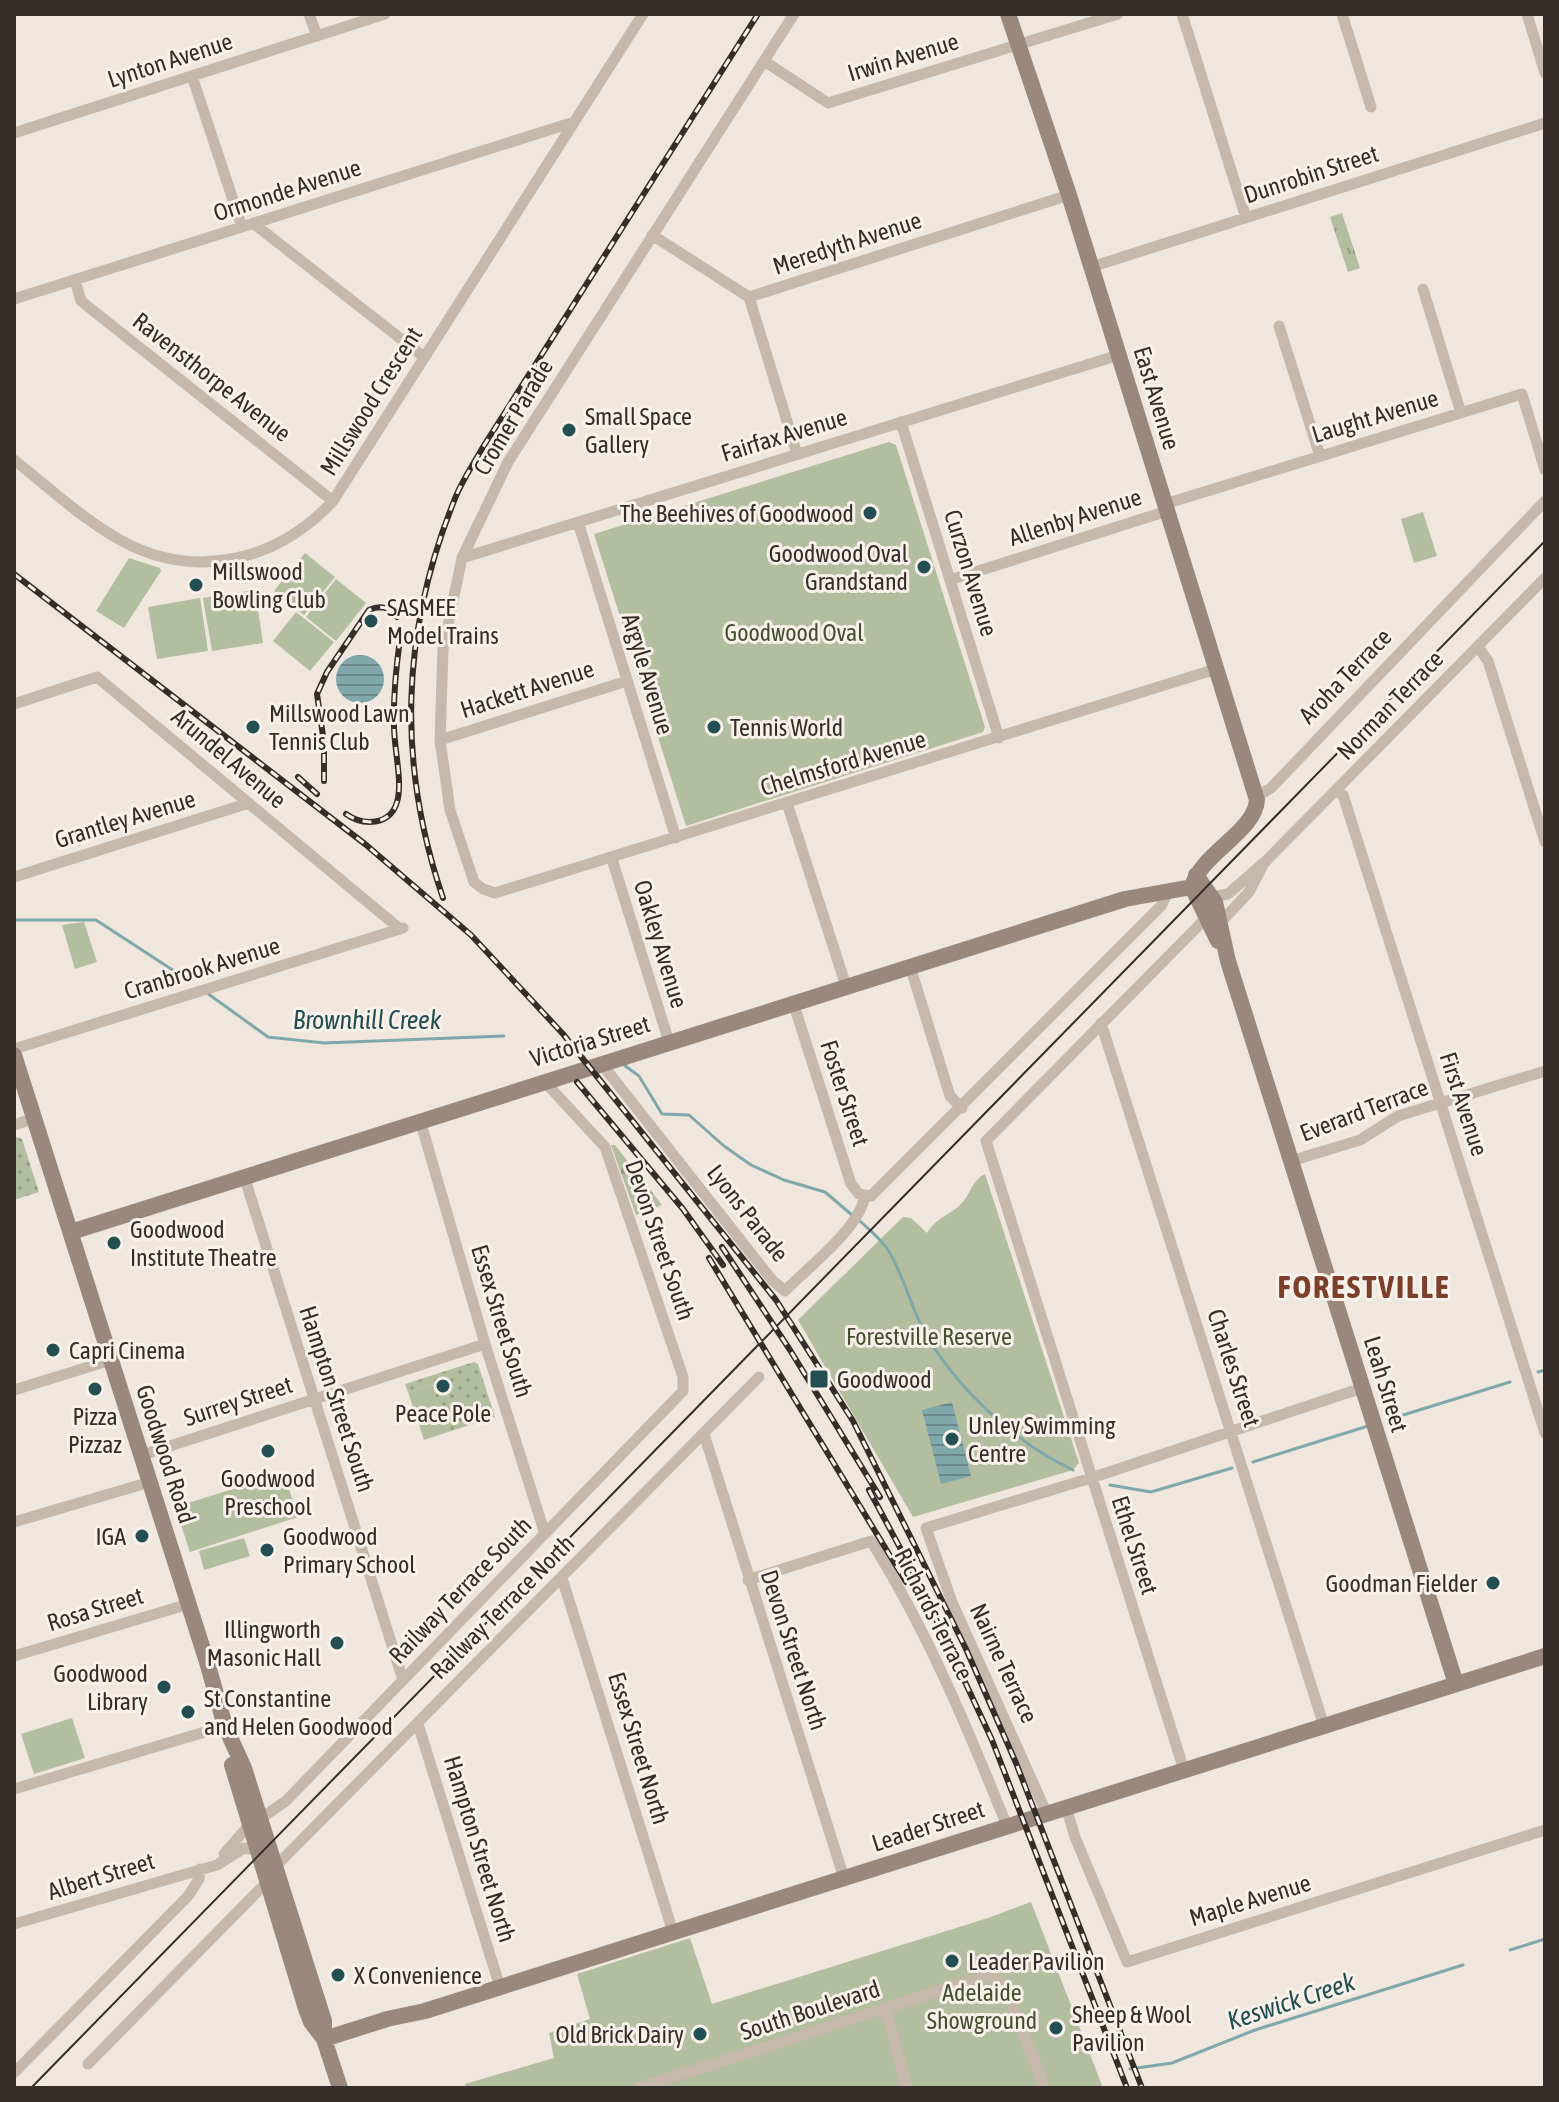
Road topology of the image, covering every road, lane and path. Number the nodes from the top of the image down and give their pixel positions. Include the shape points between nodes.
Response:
1 (309, 14) edge
2 (385, 14) edge
3 (643, 14) edge
4 (794, 14) edge
5 (1008, 14) edge
6 (1118, 14) edge
7 (1182, 14) edge
8 (1342, 14) edge
9 (1527, 14) edge
10 (317, 36) junction
11 (1018, 45) junction
12 (764, 61) junction
13 (1545, 73) edge
14 (192, 76) junction
15 (1371, 107) dead end
16 (574, 122) junction
17 (1545, 123) edge
18 (14, 133) edge
19 (1069, 195) junction
20 (1246, 218) junction
21 (248, 225) junction
22 (652, 235) junction
23 (1091, 267) junction
24 (75, 280) junction
25 (1423, 289) dead end
26 (749, 297) junction
27 (14, 299) edge
28 (1279, 326) dead end
29 (1119, 355) junction
30 (424, 357) junction
31 (1461, 413) junction
32 (901, 422) junction
33 (797, 454) junction
34 (1320, 456) junction
35 (14, 460) edge
36 (1545, 470) edge
37 (333, 501) junction
38 (1545, 501) edge
39 (1166, 507) junction
40 (578, 522) junction
41 (462, 558) junction
42 (1545, 578) edge
43 (950, 580) junction
44 (1478, 647) junction
45 (1216, 669) junction
46 (627, 681) junction
47 (14, 704) edge
48 (999, 738) junction
49 (440, 740) junction
50 (1337, 790) junction
51 (1256, 797) junction
52 (249, 803) junction
53 (787, 803) junction
54 (676, 838) junction
55 (1545, 842) edge
56 (612, 859) junction
57 (1266, 861) junction
58 (14, 877) edge
59 (1194, 881) junction
60 (483, 889) joint
61 (1173, 890) junction
62 (1212, 897) junction
63 (1125, 899) junction
64 (1214, 919) junction
65 (402, 929) joint
66 (910, 966) junction
67 (846, 986) junction
68 (793, 1002) junction
69 (1101, 1023) junction
70 (669, 1042) junction
71 (14, 1052) edge
72 (601, 1063) junction
73 (1545, 1071) edge
74 (544, 1081) junction
75 (1440, 1103) junction
76 (962, 1108) junction
77 (35, 1118) junction
78 (420, 1120) junction
79 (14, 1125) edge
80 (987, 1149) joint
81 (1291, 1161) junction
82 (244, 1176) junction
83 (862, 1199) junction
84 (71, 1232) junction
85 (485, 1344) junction
86 (111, 1360) junction
87 (759, 1377) dead end
88 (684, 1387) joint
89 (1362, 1388) junction
90 (14, 1390) edge
91 (314, 1399) junction
92 (1231, 1432) junction
93 (1545, 1433) edge
94 (704, 1434) junction
95 (142, 1455) junction
96 (1091, 1478) junction
97 (150, 1482) junction
98 (14, 1522) edge
99 (545, 1534) junction
100 (562, 1578) junction
101 (748, 1580) junction
102 (189, 1604) junction
103 (14, 1656) edge
104 (1545, 1656) edge
105 (403, 1680) junction
106 (1456, 1684) junction
107 (418, 1724) junction
108 (1324, 1726) junction
109 (225, 1729) junction
110 (1184, 1770) junction
111 (14, 1789) edge
112 (1066, 1807) junction
113 (1047, 1814) junction
114 (255, 1822) junction
115 (1007, 1826) junction
116 (1545, 1830) edge
117 (263, 1846) junction
118 (297, 1846) junction
119 (276, 1866) junction
120 (200, 1869) junction
121 (844, 1878) junction
122 (267, 1882) junction
123 (14, 1924) edge
124 (673, 1932) junction
125 (500, 1987) junction
126 (886, 2009) junction
127 (324, 2039) junction
128 (88, 2064) dead end
129 (14, 2073) edge
130 (340, 2088) edge
131 (639, 2088) edge
132 (907, 2088) edge
133 (1045, 2088) edge

1 - 10 street
2 - 10 street, Lynton Avenue
3 - 16 street, Millswood Crescent
4 - 12 street, Cromer Parade
5 - 11 street, East Avenue
6 - 11 street
7 - 20 street
8 - 15 street
9 - 13 street
10 - 14 street, Lynton Avenue
11 - 12 street, Irwin Avenue via 828,103
11 - 19 street, East Avenue
12 - 22 street, Cromer Parade
14 - 18 street, Lynton Avenue
14 - 21 street
16 - 21 street, Ormonde Avenue
16 - 30 street, Millswood Crescent
17 - 20 street, Dunrobin Street
19 - 23 street, East Avenue
19 - 26 street, Meredyth Avenue
20 - 23 street, Dunrobin Street
21 - 24 street, Ormonde Avenue
21 - 30 street
22 - 26 street, Meredyth Avenue
22 - 41 street, Cromer Parade via 508,462
23 - 29 street, East Avenue
24 - 27 street, Ormonde Avenue
24 - 37 street, Ravensthorpe Avenue via 81,301
25 - 31 street
26 - 33 street
28 - 34 street
29 - 32 street, Fairfax Avenue
29 - 39 street, East Avenue
30 - 37 street, Millswood Crescent
31 - 34 street, Laught Avenue
31 - 36 street, Laught Avenue via 1522,394
32 - 33 street, Fairfax Avenue
32 - 43 street, Curzon Avenue
33 - 40 street, Fairfax Avenue
34 - 39 street, Laught Avenue
35 - 37 street, Millswood Crescent via 120,540 185,560 220,561 262,551 309,524
38 - 51 street, Aroha Terrace via 1271,788
39 - 43 street, Allenby Avenue
39 - 45 street, East Avenue
40 - 41 street, Fairfax Avenue
40 - 46 street, Argyle Avenue
41 - 49 street, Cromer Parade via 443,649
42 - 44 street, Norman Terrace
43 - 48 street, Curzon Avenue
44 - 50 street, Norman Terrace
44 - 55 street via 1488,661
45 - 48 street, Chelmsford Avenue
45 - 51 street, East Avenue
46 - 49 street, Hackett Avenue
46 - 54 street, Argyle Avenue
47 - 52 street, Arundel Avenue via 97,677
48 - 53 street, Chelmsford Avenue
49 - 60 street, Cromer Parade via 450,810 474,882
50 - 57 street, Norman Terrace
50 - 75 street, First Avenue via 1343,795
51 - 59 street, Aroha Terrace via 1251,817
52 - 58 street, Grantley Avenue
52 - 65 street, Arundel Avenue
53 - 54 street, Chelmsford Avenue
53 - 67 street
54 - 56 street, Chelmsford Avenue
56 - 60 street, Chelmsford Avenue via 495,893
56 - 70 street, Oakley Avenue
57 - 62 street, Norman Terrace via 1228,894
57 - 64 street, Norman Terrace via 1249,892
59 - 61 street, Victoria Street
59 - 62 street, Leah Street
59 - 63 street, Victoria Street via 1166,882
59 - 64 street, Leah Street
61 - 63 street, Victoria Street
61 - 76 street
62 - 64 street, Leah Street
63 - 66 street, Victoria Street
64 - 69 street, Norman Terrace
64 - 81 street, Leah Street
65 - 71 street, Cranbrook Avenue
66 - 67 street, Victoria Street
66 - 76 street via 950,1096
67 - 68 street, Victoria Street
68 - 70 street, Victoria Street
68 - 83 street, Foster Street via 851,1184
69 - 80 street, Norman Terrace via 990,1134
69 - 92 street, Charles Street
70 - 72 street, Victoria Street
71 - 77 street, Goodwood Road
72 - 74 street, Victoria Street
72 - 83 street, Lyons Parade via 785,1291 850,1226
73 - 75 street, Everard Terrace
74 - 78 street, Victoria Street
74 - 88 street, Devon Street South via 605,1147
75 - 81 street, Everard Terrace via 1398,1116 1360,1140
75 - 93 street, First Avenue
76 - 83 street via 877,1192
77 - 79 street
77 - 84 street, Goodwood Road
78 - 82 street, Victoria Street
78 - 85 street, Essex Street South
80 - 96 street, Ethel Street
81 - 89 street, Leah Street
82 - 84 street, Victoria Street
82 - 91 street, Hampton Street South
84 - 86 street, Goodwood Road
85 - 91 street, Surrey Street
85 - 99 street, Essex Street South
86 - 90 street
86 - 95 street, Goodwood Road
87 - 94 street, Railway Terrace North
88 - 99 street, Railway Terrace South
89 - 92 street
89 - 106 street, Leah Street
91 - 95 street, Surrey Street
91 - 105 street, Hampton Street South
92 - 96 street
92 - 108 street, Charles Street
94 - 100 street, Railway Terrace North
94 - 101 street, Devon Street North
95 - 97 street, Goodwood Road
96 - 110 street, Ethel Street
96 - 113 street, Nairne Terrace via 926,1528 952,1602
97 - 98 street
97 - 102 street, Goodwood Road
99 - 105 street, Railway Terrace South
100 - 107 street, Railway Terrace North
100 - 124 street, Essex Street North
101 - 115 street, Richards Terrace via 871,1541 931,1648
101 - 121 street, Devon Street North
102 - 103 street, Rosa Street
102 - 109 street, Goodwood Road
104 - 106 street, Leader Street
105 - 114 street, Railway Terrace South via 286,1801
106 - 108 street, Leader Street
107 - 118 street, Railway Terrace North
107 - 125 street, Hampton Street North
108 - 110 street, Leader Street
109 - 111 street
109 - 114 street, Goodwood Road via 233,1770
110 - 112 street, Leader Street
112 - 113 street, Leader Street
112 - 116 street, Maple Avenue via 1127,1962
113 - 115 street, Leader Street
114 - 117 street, Goodwood Road
114 - 120 street, Albert Street
115 - 121 street, Leader Street
117 - 118 street via 282,1851
117 - 119 street, Goodwood Road
117 - 120 street, Albert Street via 244,1848
117 - 122 street, Goodwood Road
118 - 119 street, Railway Terrace North
119 - 127 street, Goodwood Road via 324,2021
120 - 123 street, Albert Street
120 - 129 street via 189,1895
121 - 124 street, Leader Street
122 - 127 street, Goodwood Road via 306,2009
122 - 128 street
124 - 125 street, Leader Street
125 - 127 street, Leader Street
126 - 131 street, South Boulevard
126 - 132 street
126 - 133 street, South Boulevard via 982,1977 994,1978 1004,1985
127 - 130 street, Goodwood Road

